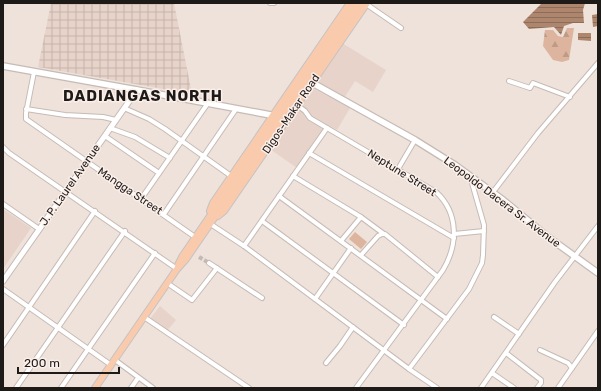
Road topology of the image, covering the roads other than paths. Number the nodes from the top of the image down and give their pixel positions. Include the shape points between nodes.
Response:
1 (270, 3) edge
2 (274, 3) edge
3 (350, 3) edge
4 (356, 3) edge
5 (365, 3) edge
6 (401, 28) dead end
7 (598, 64) edge
8 (3, 66) edge
9 (34, 72) junction
10 (300, 77) junction
11 (509, 81) dead end
12 (312, 83) junction
13 (137, 90) junction
14 (570, 97) junction
15 (208, 104) junction
16 (297, 105) junction
17 (124, 108) junction
18 (26, 109) junction
19 (236, 109) junction
20 (273, 116) junction
21 (288, 119) junction
22 (116, 120) junction
23 (110, 128) junction
24 (327, 128) junction
25 (105, 136) junction
26 (415, 140) junction
27 (182, 141) junction
28 (3, 147) edge
29 (309, 153) junction
30 (204, 157) junction
31 (170, 158) junction
32 (87, 161) junction
33 (398, 169) junction
34 (159, 173) junction
35 (470, 175) junction
36 (231, 176) junction
37 (293, 176) junction
38 (66, 191) junction
39 (493, 192) junction
40 (279, 196) junction
41 (142, 199) junction
42 (3, 204) edge
43 (94, 211) junction
44 (164, 214) junction
45 (361, 216) junction
46 (209, 221) junction
47 (262, 221) junction
48 (598, 226) edge
49 (39, 229) junction
50 (125, 231) junction
51 (484, 231) junction
52 (384, 234) junction
53 (454, 236) junction
54 (195, 237) junction
55 (341, 241) junction
56 (244, 246) junction
57 (351, 248) junction
58 (155, 253) junction
59 (361, 255) junction
60 (574, 256) junction
61 (209, 263) tunnel mouth
62 (217, 268) junction
63 (177, 269) junction
64 (598, 271) edge
65 (333, 273) junction
66 (438, 277) junction
67 (3, 281) edge
68 (167, 283) junction
69 (3, 289) edge
70 (262, 298) dead end
71 (315, 299) junction
72 (421, 301) junction
73 (30, 308) junction
74 (144, 317) junction
75 (494, 317) dead end
76 (447, 319) junction
77 (404, 325) junction
78 (58, 327) junction
79 (353, 327) junction
80 (598, 331) edge
81 (519, 334) junction
82 (3, 345) edge
83 (88, 348) junction
84 (384, 350) junction
85 (540, 350) dead end
86 (506, 353) junction
87 (113, 362) junction
88 (326, 363) dead end
89 (572, 368) junction
90 (409, 369) junction
91 (492, 373) junction
92 (138, 378) junction
93 (16, 388) edge
94 (61, 388) edge
95 (95, 388) edge
96 (130, 388) edge
97 (153, 388) edge
98 (248, 388) edge
99 (356, 388) edge
100 (437, 388) edge
101 (481, 388) edge
102 (514, 388) edge
103 (537, 388) edge
104 (558, 388) edge

1 - 2 street
3 - 10 main road, Digos-Makar Road
4 - 46 main road, Digos-Makar Road
5 - 6 street
5 - 12 main road, Digos-Makar Road
5 - 46 main road, Digos-Makar Road
7 - 14 street
8 - 9 main road
9 - 13 main road
9 - 18 street
10 - 12 main road, Leopoldo Dacera Sr. Avenue
10 - 20 main road, Digos-Makar Road
11 - 14 street via 530,88 533,83
12 - 16 main road, Digos-Makar Road
12 - 26 main road, Leopoldo Dacera Sr. Avenue
13 - 15 main road
13 - 17 street, J. P. Laurel Avenue
14 - 39 street via 538,133
15 - 19 main road
15 - 27 street
16 - 21 main road, Digos-Makar Road
16 - 24 street, Neptune Street via 308,117
17 - 22 street, J. P. Laurel Avenue
17 - 27 street via 149,119
18 - 22 street
18 - 32 street, Mangga Street via 26,119
19 - 20 main road
19 - 30 street
20 - 21 main road
20 - 36 main road, Digos-Makar Road
21 - 46 main road, Digos-Makar Road via 224,211
22 - 23 street, J. P. Laurel Avenue
23 - 25 street, J. P. Laurel Avenue
23 - 31 street via 135,137
24 - 29 street
24 - 33 street, Neptune Street
25 - 32 street, J. P. Laurel Avenue
25 - 34 street
26 - 33 street
26 - 35 main road, Leopoldo Dacera Sr. Avenue
27 - 30 street
27 - 31 street
28 - 38 street
29 - 37 street
29 - 53 street
30 - 36 street
30 - 44 street
31 - 34 street
32 - 38 street, J. P. Laurel Avenue
32 - 41 street, Mangga Street
33 - 53 street, Neptune Street via 439,195 449,212
34 - 41 street
35 - 39 main road, Leopoldo Dacera Sr. Avenue
35 - 51 street
36 - 46 main road, Digos-Makar Road via 213,203
37 - 40 street
37 - 45 street
38 - 43 street
38 - 49 street, J. P. Laurel Avenue
39 - 60 main road, Leopoldo Dacera Sr. Avenue
40 - 47 street
40 - 55 street
41 - 44 street, Mangga Street
42 - 49 street
43 - 50 street
43 - 73 street
44 - 54 street, Mangga Street
45 - 52 street
45 - 55 street
46 - 54 main road, Digos-Makar Road
46 - 56 street
46 - 63 main road, Digos-Makar Road
47 - 56 street
47 - 65 street
48 - 60 street
49 - 67 street, J. P. Laurel Avenue
50 - 58 street
50 - 78 street
51 - 53 street
51 - 76 street via 483,255 476,276
52 - 59 street via 380,234
52 - 66 street
53 - 66 street, Neptune Street via 450,256
54 - 63 main road, Digos-Makar Road
55 - 57 street
56 - 71 street
57 - 59 street
57 - 65 street
58 - 63 street
58 - 83 street
59 - 72 street
60 - 64 main road, Leopoldo Dacera Sr. Avenue
60 - 81 street
61 - 62 street
62 - 68 street via 192,300
62 - 70 street
63 - 68 main road, Digos-Makar Road
65 - 71 street
65 - 77 street
66 - 72 street, Neptune Street
68 - 74 main road, Digos-Makar Road
69 - 73 street
71 - 79 street
72 - 76 street
72 - 77 street, Neptune Street
73 - 78 street
73 - 82 street
74 - 87 main road, Digos-Makar Road
74 - 98 street
75 - 81 street
76 - 90 street
77 - 84 street, Neptune Street
78 - 83 street
78 - 93 street
79 - 84 street
79 - 88 street
80 - 89 street
81 - 86 street
83 - 87 street
83 - 94 street
84 - 90 street
84 - 99 street, Neptune Street
85 - 89 street via 568,363
86 - 91 street
86 - 103 street via 541,380
87 - 92 street
87 - 95 main road, Digos-Makar Road
89 - 104 street
90 - 100 street
91 - 101 street
91 - 102 street
92 - 96 street
92 - 97 street

